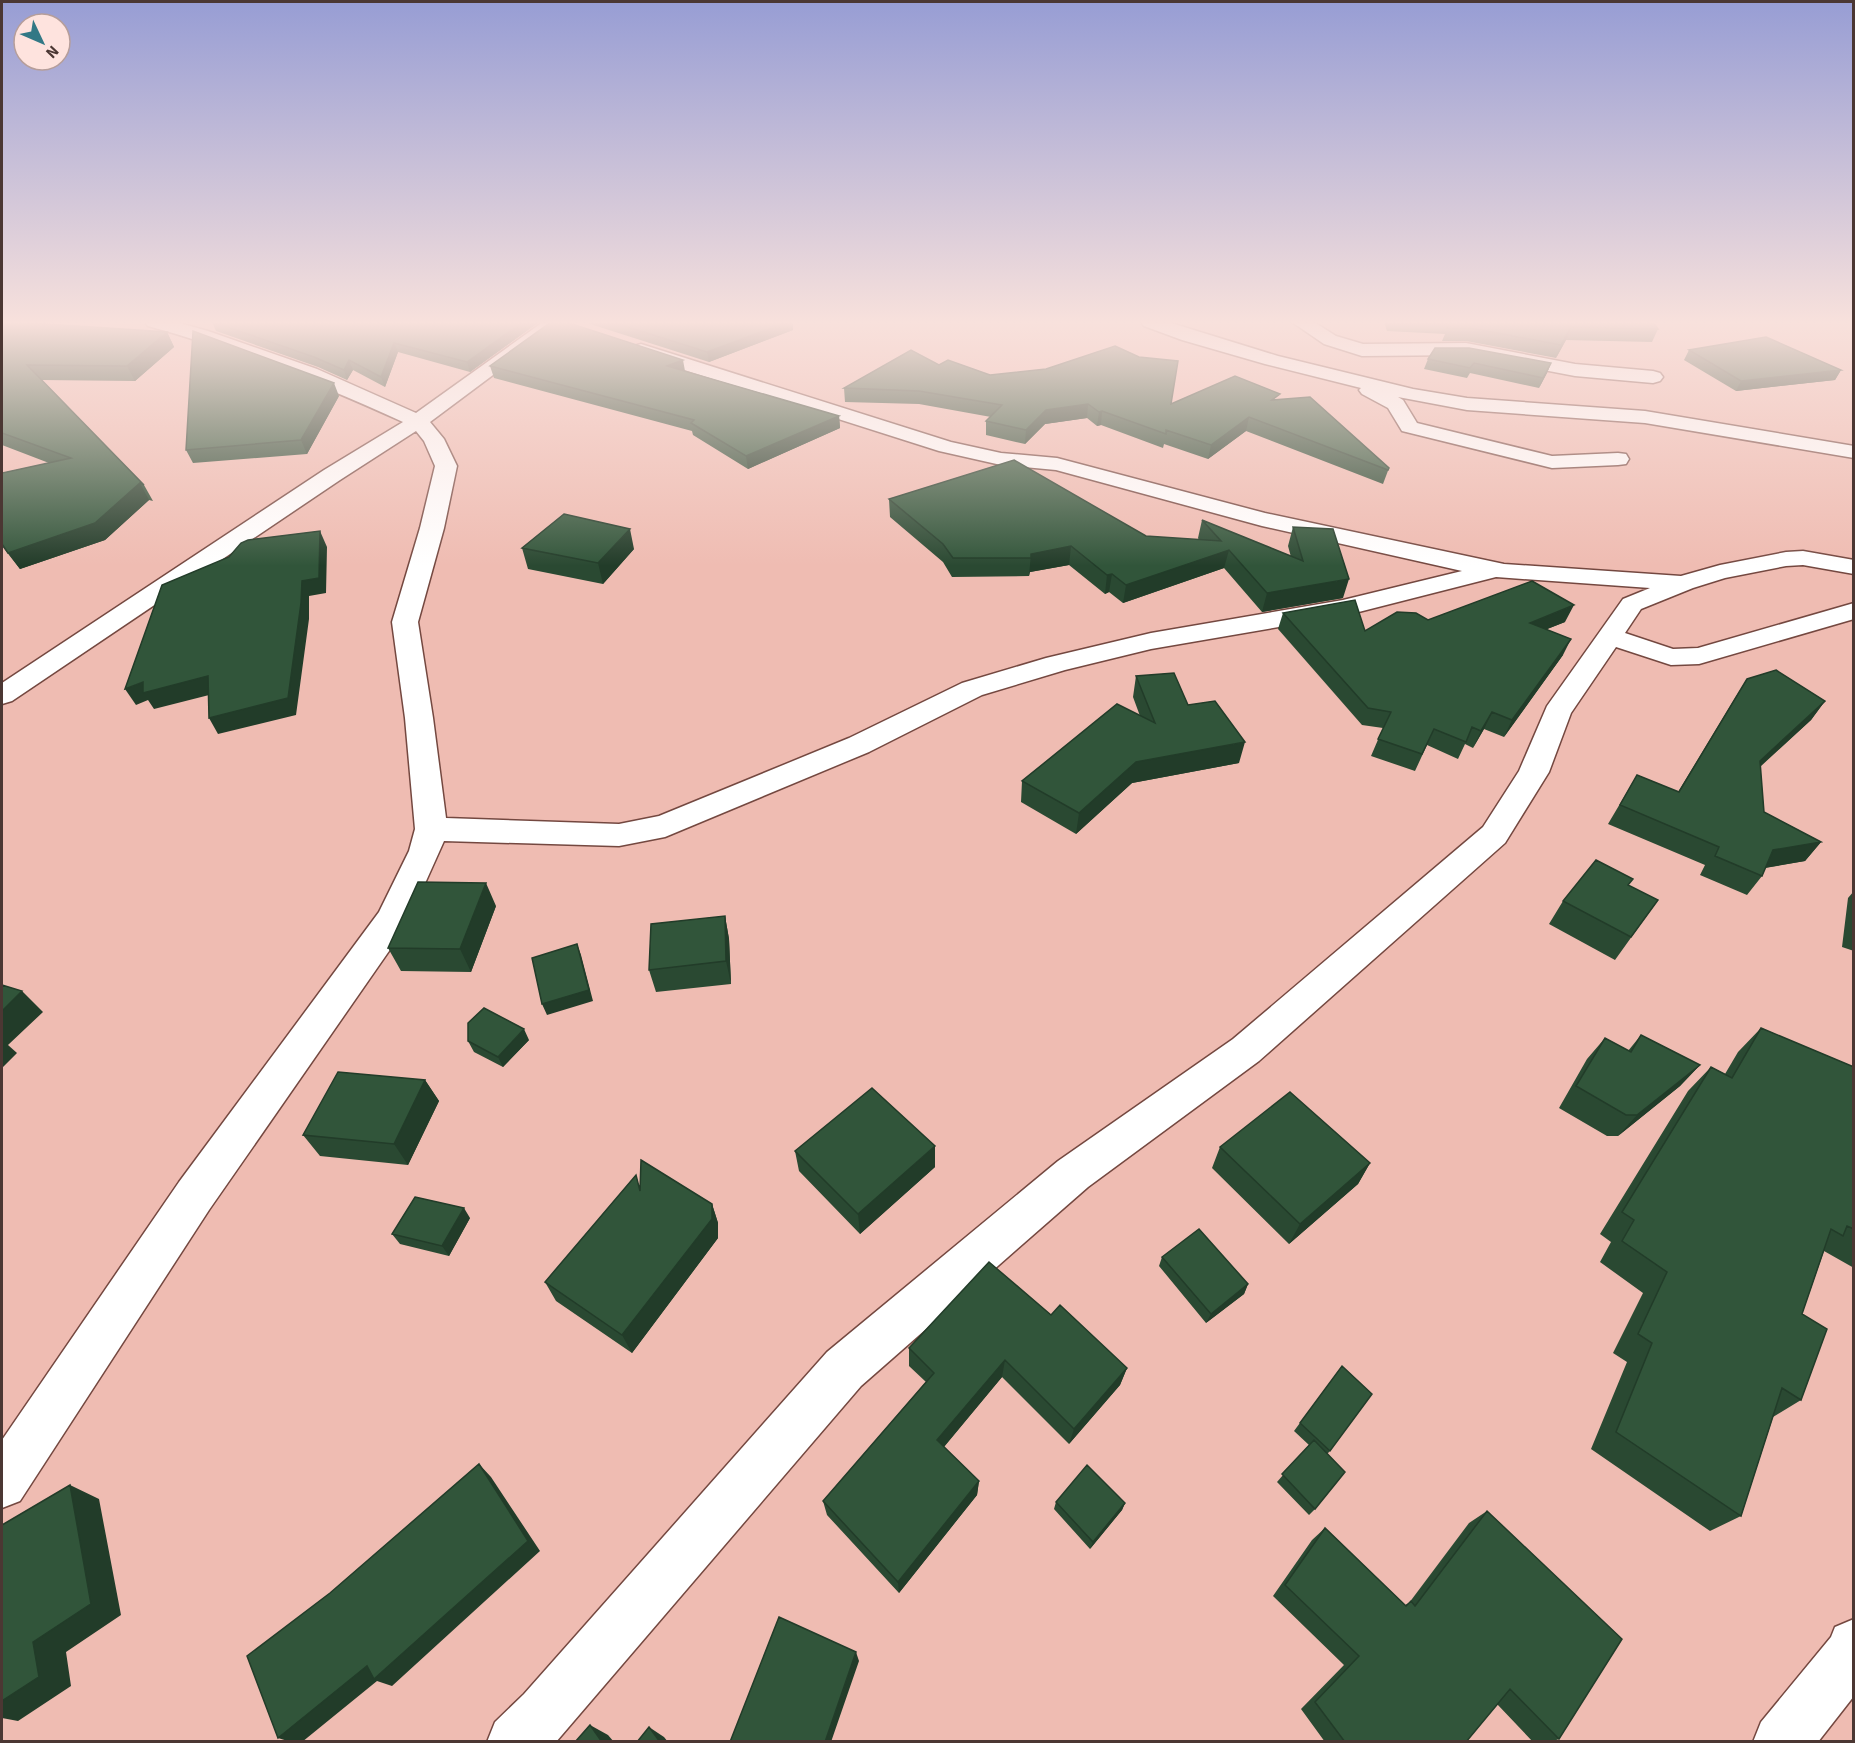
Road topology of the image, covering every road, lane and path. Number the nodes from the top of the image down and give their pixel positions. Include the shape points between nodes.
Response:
1 (378, 403) edge
2 (445, 403) edge
3 (810, 403) edge
4 (1395, 403) edge
5 (1463, 403) edge
6 (418, 421) junction
7 (1854, 452) edge
8 (1618, 459) dead end
9 (1854, 567) edge
10 (1494, 570) junction
11 (1684, 583) junction
12 (1854, 611) edge
13 (1609, 636) junction
14 (2, 695) edge
15 (431, 829) junction
16 (2, 1483) edge
17 (1854, 1646) edge
18 (515, 1742) edge
19 (1781, 1742) edge

1 - 6 street
2 - 6 street
3 - 10 street via 946,447 1001,459 1057,464 1262,519
4 - 8 street via 1409,427 1552,462
5 - 7 street via 1645,417
6 - 14 street
6 - 15 street via 434,439 446,466 405,622
9 - 11 street via 1786,559
10 - 11 street
10 - 15 street via 1343,608 1151,641 972,689 859,745 665,826 619,835
11 - 13 street via 1632,604
12 - 13 street via 1699,656 1671,657
13 - 18 street via 1557,712 1534,772 1494,835 1246,1050 1073,1174 844,1369 544,1714
15 - 16 street via 393,919 194,1196
17 - 19 street

